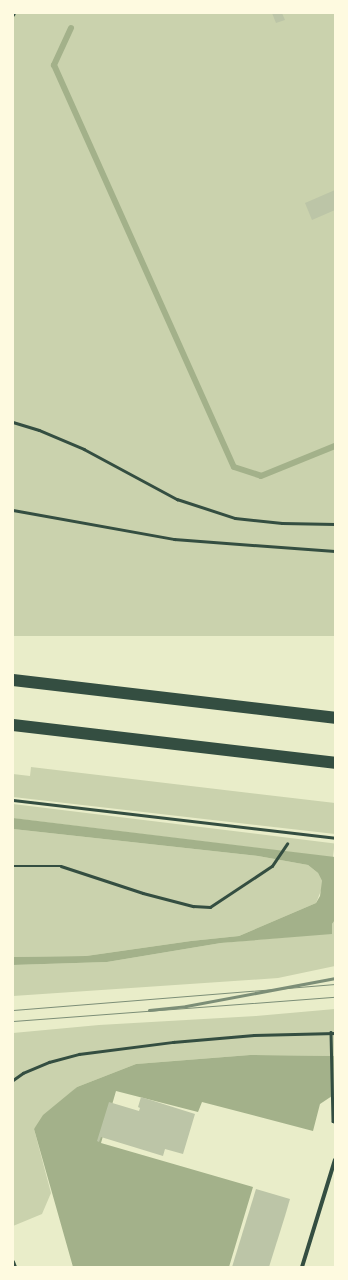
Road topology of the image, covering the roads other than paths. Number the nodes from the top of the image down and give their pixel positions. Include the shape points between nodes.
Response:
1 (13, 680) edge
2 (335, 718) edge
3 (13, 725) edge
4 (335, 763) edge
5 (13, 800) edge
6 (335, 838) edge
7 (335, 1160) edge
8 (13, 1262) edge
9 (15, 1267) edge
10 (302, 1267) edge

1 - 2 highway
3 - 4 highway
5 - 6 lane
7 - 10 street
8 - 9 street

